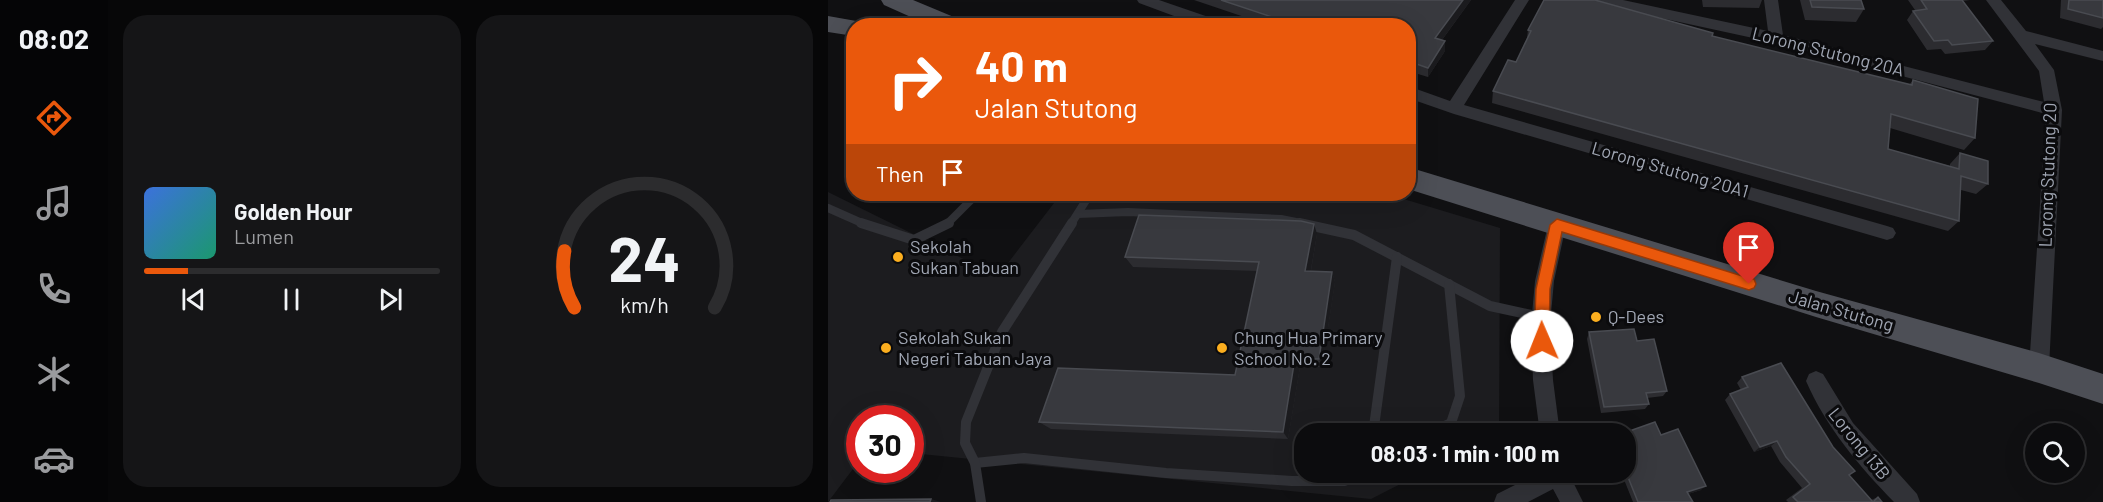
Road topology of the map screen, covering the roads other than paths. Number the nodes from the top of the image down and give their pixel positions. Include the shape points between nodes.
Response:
1 (892, 0) edge
2 (1144, 0) edge
3 (1522, 0) edge
4 (1601, 0) edge
5 (1771, 0) edge
6 (1993, 0) edge
7 (934, 18) edge
8 (1195, 18) edge
9 (828, 24) edge
10 (846, 27) edge
11 (2021, 34) junction
12 (1776, 38) junction
13 (2103, 56) edge
14 (1416, 95) edge
15 (1454, 108) junction
16 (2054, 110) junction
17 (1416, 181) edge
18 (970, 201) edge
19 (1086, 201) edge
20 (828, 207) edge
21 (1078, 214) junction
22 (1557, 225) junction
23 (1887, 232) dead end
24 (1397, 257) junction
25 (1449, 284) junction
26 (1541, 317) junction
27 (2039, 368) junction
28 (1816, 381) dead end
29 (2103, 389) edge
30 (1374, 423) edge
31 (1451, 423) edge
32 (1549, 423) edge
33 (975, 463) junction
34 (1294, 481) edge
35 (1540, 483) edge
36 (1561, 483) edge
37 (981, 502) edge
38 (1505, 502) edge
39 (1572, 502) edge
40 (1909, 502) edge

1 - 7 main road
2 - 8 street
3 - 15 street
4 - 12 street, Lorong Stutong 20A
5 - 12 street
6 - 11 street, Lorong Stutong 20
9 - 10 main road
11 - 13 street
11 - 16 street, Lorong Stutong 20 via 2046,70
12 - 16 street, Lorong Stutong 20A
14 - 15 street, Lorong Stutong 20A1
15 - 23 street, Lorong Stutong 20A1
16 - 27 street, Lorong Stutong 20
17 - 22 main road, Jalan Stutong
18 - 20 lane via 948,224 914,240 870,227
19 - 21 lane
21 - 24 lane via 1128,212 1281,219 1354,234
21 - 33 lane via 1002,332 966,422 965,443
22 - 26 street
22 - 27 main road, Jalan Stutong
24 - 25 lane
24 - 30 lane
25 - 26 lane via 1490,306
25 - 31 lane via 1461,396
26 - 32 street
27 - 29 main road, Jalan Stutong
28 - 40 street, Lorong 13B via 1828,406 1862,454
33 - 34 lane via 1024,458
33 - 37 lane
35 - 38 street
36 - 39 street

